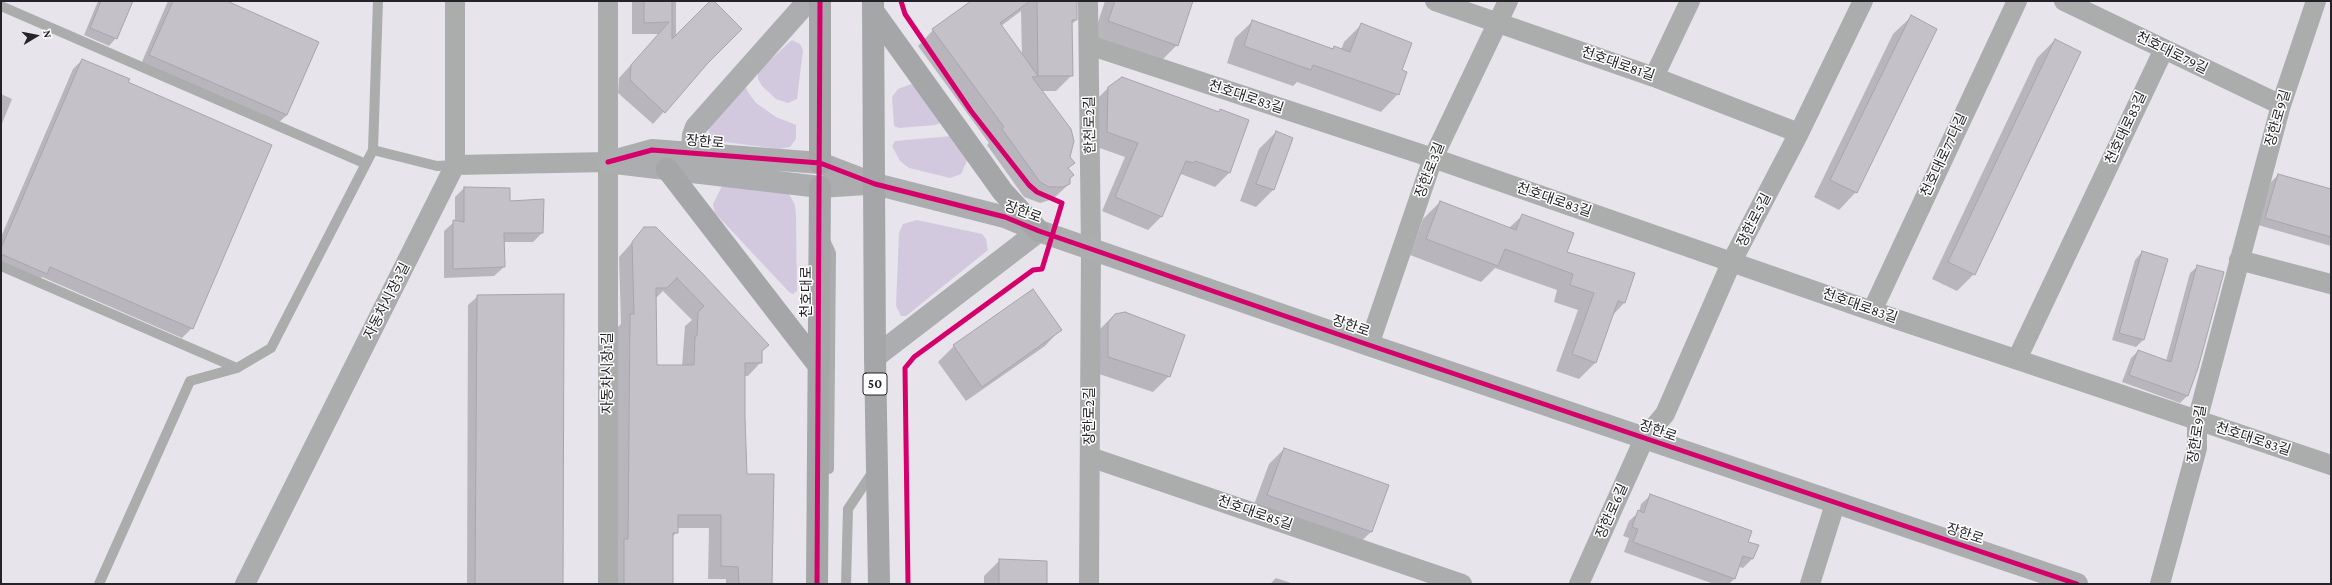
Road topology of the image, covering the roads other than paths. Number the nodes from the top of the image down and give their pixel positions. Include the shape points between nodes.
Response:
1 (377, 1) edge
2 (455, 1) edge
3 (608, 1) edge
4 (808, 1) edge
5 (820, 1) edge
6 (1088, 1) edge
7 (1434, 1) edge
8 (1508, 1) edge
9 (1690, 1) edge
10 (1863, 1) edge
11 (2017, 1) edge
12 (2064, 1) edge
13 (2316, 1) edge
14 (1, 6) edge
15 (873, 6) edge
16 (1498, 23) junction
17 (1089, 45) junction
18 (2164, 49) junction
19 (1654, 77) junction
20 (2281, 106) junction
21 (696, 127) junction
22 (1799, 133) junction
23 (373, 150) junction
24 (1433, 158) junction
25 (667, 160) junction
26 (608, 162) junction
27 (691, 162) junction
28 (820, 163) junction
29 (366, 164) junction
30 (455, 165) junction
31 (875, 184) junction
32 (820, 187) junction
33 (819, 226) junction
34 (1039, 231) junction
35 (1091, 249) junction
36 (2239, 260) junction
37 (1732, 261) junction
38 (1, 266) edge
39 (2331, 284) edge
40 (1872, 311) junction
41 (1369, 345) junction
42 (875, 357) junction
43 (2017, 359) junction
44 (819, 366) junction
45 (236, 368) junction
46 (2197, 421) junction
47 (1644, 439) junction
48 (1090, 456) junction
49 (877, 465) junction
50 (2331, 465) edge
51 (829, 482) dead end
52 (828, 498) dead end
53 (1836, 504) junction
54 (1416, 577) edge
55 (99, 584) edge
56 (245, 584) edge
57 (608, 584) edge
58 (817, 584) edge
59 (827, 584) edge
60 (846, 584) edge
61 (879, 584) edge
62 (1089, 584) edge
63 (1462, 584) edge
64 (1579, 584) edge
65 (1810, 584) edge
66 (2077, 584) edge
67 (2160, 584) edge

1 - 23 lane
2 - 30 street, 자동차시장3길
3 - 26 street, 자동차시장1길
4 - 21 street
5 - 28 main road, 천호대로
6 - 17 street, 한천로2길
7 - 16 street, 천호대로81길
8 - 16 street, 장한로3길
9 - 19 street
10 - 22 street, 장한로5길
11 - 40 street, 천호대로77다길
12 - 18 street, 천호대로79길
13 - 20 street, 장한로9길
14 - 29 lane
15 - 31 main road, 50
15 - 34 main road via 1003,192
16 - 19 street, 천호대로81길
16 - 24 street, 장한로3길
17 - 24 street, 천호대로83길
17 - 35 street, 한천로2길
18 - 20 street, 천호대로79길
18 - 43 street, 천호대로83길
19 - 22 street, 천호대로81길
20 - 36 street, 장한로9길
21 - 25 street
21 - 27 street
22 - 37 street, 장한로5길
23 - 29 lane
23 - 30 lane via 437,166
24 - 37 street, 천호대로83길
24 - 41 street, 장한로3길
25 - 26 street, 장한로
25 - 27 street, 장한로
25 - 44 main road
26 - 30 street
26 - 57 street, 자동차시장1길
27 - 28 street, 장한로
27 - 32 street, 장한로
28 - 31 street, 장한로
28 - 32 street, 천호대로
29 - 45 lane via 271,348
30 - 56 street, 자동차시장3길
31 - 32 street, 장한로
31 - 34 street, 장한로 via 1005,217
31 - 42 main road, 50
32 - 33 main road, 천호대로
33 - 44 main road, 천호대로
33 - 51 lane via 831,254
34 - 35 street, 장한로
34 - 42 street
35 - 41 street, 장한로
35 - 48 street, 장한로2길
36 - 39 street
36 - 46 street, 장한로9길
37 - 40 street, 천호대로83길
37 - 47 street, 장한로5길 via 1665,414
38 - 45 lane
40 - 43 street, 천호대로83길
41 - 47 street, 장한로
42 - 49 main road, 50
43 - 46 street, 천호대로83길
44 - 58 main road, 천호대로
45 - 55 lane via 190,381
46 - 50 street, 천호대로83길
46 - 67 street, 장한로9길 via 2197,448
47 - 53 street, 장한로
47 - 64 street, 장한로6길
48 - 54 street, 천호대로85길
48 - 62 street, 장한로2길
49 - 60 lane via 848,509
49 - 61 main road, 50
52 - 59 lane
53 - 65 street
53 - 66 street, 장한로
54 - 63 street, 천호대로85길

